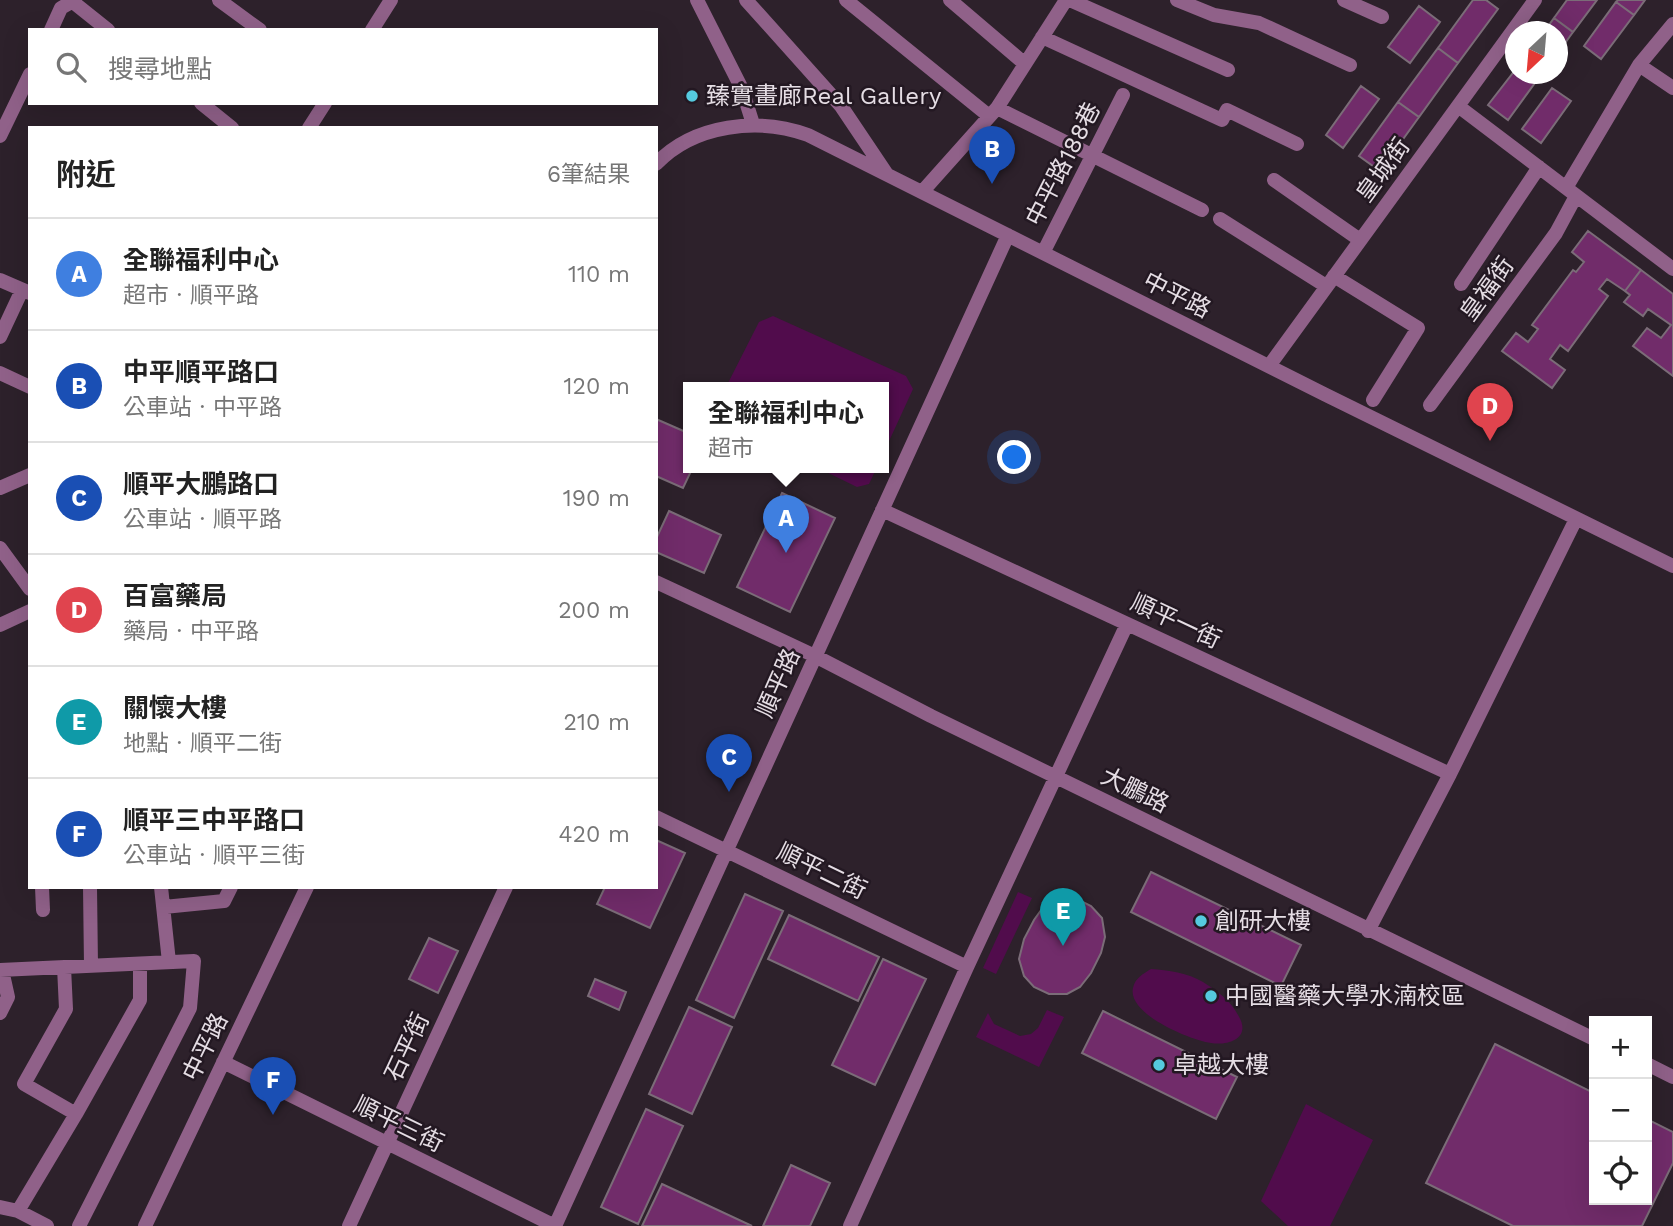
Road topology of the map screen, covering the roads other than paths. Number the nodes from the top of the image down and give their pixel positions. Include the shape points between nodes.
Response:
1 (219, 0) edge
2 (391, 0) edge
3 (697, 0) edge
4 (746, 0) edge
5 (846, 0) edge
6 (950, 0) edge
7 (1068, 0) edge
8 (1177, 0) edge
9 (1344, 0) edge
10 (1535, 0) edge
11 (74, 1) edge
12 (1382, 17) dead end
13 (1672, 25) edge
14 (52, 28) edge
15 (106, 28) edge
16 (257, 28) edge
17 (373, 28) edge
18 (1042, 37) junction
19 (1025, 64) junction
20 (1350, 65) dead end
21 (1639, 65) junction
22 (1228, 69) dead end
23 (28, 78) edge
24 (1673, 88) edge
25 (1123, 95) dead end
26 (203, 105) edge
27 (324, 105) edge
28 (1458, 106) junction
29 (993, 112) junction
30 (753, 124) junction
31 (230, 126) edge
32 (310, 126) edge
33 (0, 136) edge
34 (1297, 144) dead end
35 (1093, 156) junction
36 (658, 162) edge
37 (1539, 167) junction
38 (887, 174) junction
39 (1274, 180) dead end
40 (922, 192) junction
41 (1571, 192) junction
42 (1202, 210) dead end
43 (1220, 219) dead end
44 (1008, 235) junction
45 (1360, 240) junction
46 (1043, 253) junction
47 (1673, 269) edge
48 (0, 280) edge
49 (1330, 281) junction
50 (1461, 284) dead end
51 (26, 292) edge
52 (0, 337) edge
53 (1269, 366) junction
54 (0, 373) edge
55 (28, 386) edge
56 (1373, 400) dead end
57 (1430, 405) dead end
58 (28, 476) edge
59 (0, 488) edge
60 (882, 510) junction
61 (1576, 519) junction
62 (0, 548) edge
63 (1673, 566) edge
64 (658, 583) edge
65 (28, 586) edge
66 (28, 612) edge
67 (1127, 624) junction
68 (0, 625) edge
69 (815, 656) junction
70 (1450, 774) junction
71 (1055, 776) junction
72 (658, 818) edge
73 (727, 850) junction
74 (42, 889) edge
75 (90, 889) edge
76 (161, 889) edge
77 (231, 889) edge
78 (306, 889) edge
79 (505, 889) edge
80 (164, 906) junction
81 (43, 910) dead end
82 (1368, 931) junction
83 (169, 962) junction
84 (140, 964) junction
85 (92, 966) junction
86 (64, 967) junction
87 (967, 967) junction
88 (1, 970) edge
89 (0, 1013) edge
90 (1589, 1037) edge
91 (223, 1062) junction
92 (1652, 1066) edge
93 (1673, 1077) edge
94 (76, 1114) junction
95 (387, 1143) junction
96 (13, 1214) edge
97 (47, 1226) edge
98 (79, 1226) edge
99 (145, 1226) edge
100 (349, 1226) edge
101 (555, 1226) edge
102 (850, 1226) edge

1 - 16 street
2 - 17 street
3 - 30 street via 742,89
4 - 38 street via 841,106
5 - 29 street
6 - 19 street
7 - 18 street
7 - 22 street
8 - 20 street via 1214,15 1259,23
9 - 12 street
10 - 28 street, 皇城街
11 - 14 street via 61,8
11 - 15 street
13 - 21 street, 皇福街
18 - 19 street
18 - 34 street via 1222,120 1227,110
19 - 29 street
21 - 24 street
21 - 41 street, 皇福街
23 - 33 street
25 - 35 street, 中平路188巷
26 - 31 street
27 - 32 street
28 - 37 street
28 - 45 street, 皇城街
29 - 35 street
29 - 40 street
30 - 36 street, 中平路 via 710,132 671,150
30 - 38 street, 中平路 via 800,132
35 - 42 street
35 - 46 street, 中平路188巷
37 - 41 street
37 - 50 street
38 - 40 street, 中平路
39 - 45 street
40 - 44 street, 中平路
41 - 47 street
41 - 57 street, 皇福街 via 1556,233
43 - 49 street
44 - 46 street, 中平路
44 - 60 street, 順平路
45 - 49 street, 皇城街
46 - 53 street, 中平路
48 - 51 street
49 - 53 street, 皇城街
49 - 56 street via 1418,328
51 - 52 street
53 - 61 street, 中平路
54 - 55 street
58 - 59 street
60 - 67 street, 順平一街
60 - 69 street, 順平路
61 - 63 street, 中平路
61 - 70 street
62 - 65 street
64 - 69 street, 大鵬路
66 - 68 street
67 - 70 street, 順平一街
67 - 71 street
69 - 71 street, 大鵬路
69 - 73 street, 順平路
70 - 82 street
71 - 82 street, 大鵬路
71 - 87 street
72 - 73 street, 順平二街
73 - 87 street, 順平二街
73 - 101 street, 順平路
74 - 81 street
75 - 85 street
76 - 80 street
77 - 80 street via 224,901
78 - 91 street, 中平路
79 - 95 street, 石平街
80 - 83 street
82 - 90 street, 大鵬路
83 - 84 street
83 - 98 street via 194,961 190,1009
84 - 85 street
84 - 94 street via 140,1000
85 - 86 street
86 - 88 street
86 - 94 street via 66,1009 24,1084
87 - 102 street
88 - 89 street via 8,997
91 - 95 street, 順平三街
91 - 99 street, 中平路
92 - 93 street
94 - 96 street
95 - 100 street, 石平街
95 - 101 street, 順平三街
96 - 97 street

